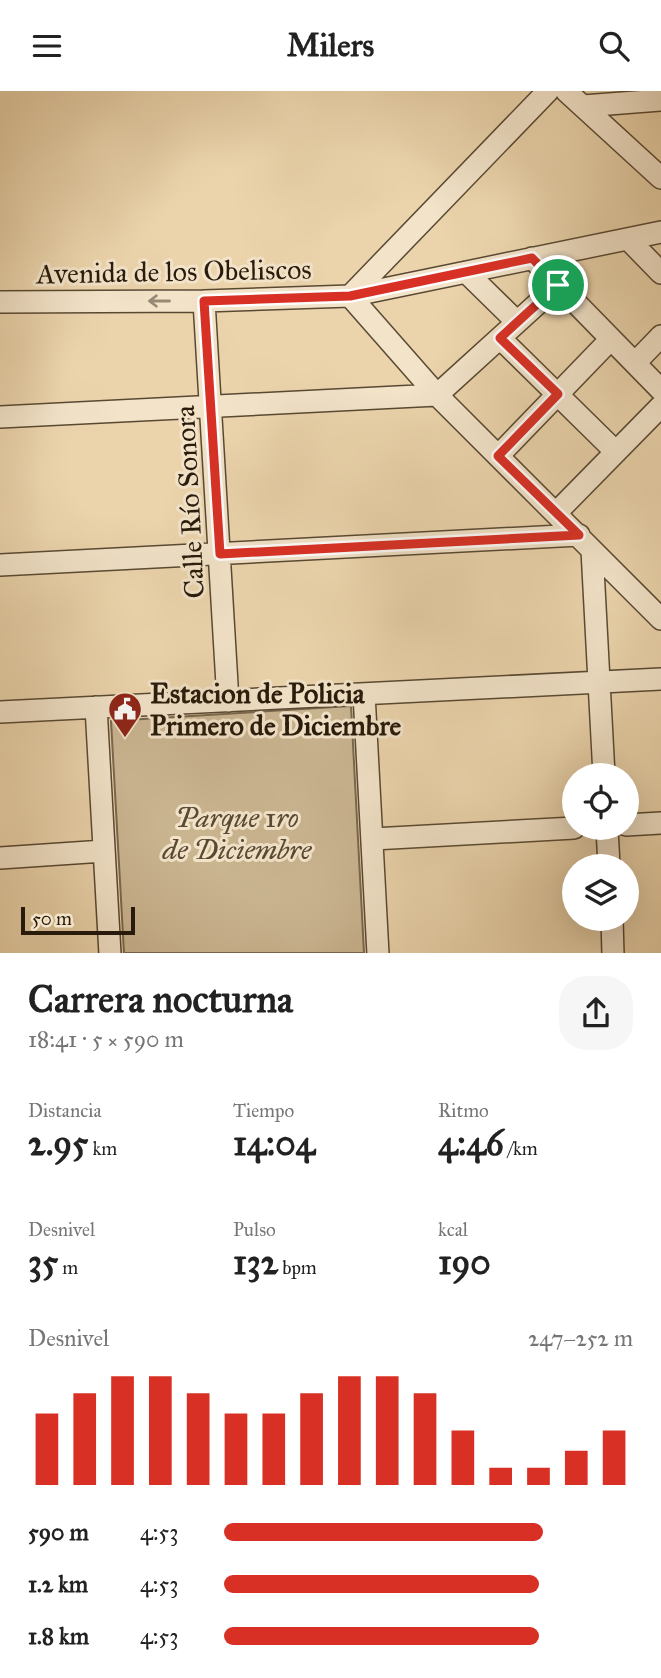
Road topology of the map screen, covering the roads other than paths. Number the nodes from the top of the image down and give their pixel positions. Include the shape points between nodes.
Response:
1 (548, 91) edge
2 (566, 91) edge
3 (661, 100) edge
4 (583, 106) junction
5 (661, 178) edge
6 (661, 232) edge
7 (628, 239) junction
8 (532, 258) junction
9 (466, 272) junction
10 (661, 273) edge
11 (558, 285) junction
12 (350, 296) junction
13 (204, 301) junction
14 (0, 302) edge
15 (517, 322) junction
16 (661, 336) edge
17 (500, 338) junction
18 (611, 339) junction
19 (635, 363) junction
20 (661, 390) edge
21 (558, 394) junction
22 (437, 395) junction
23 (211, 406) junction
24 (661, 406) edge
25 (0, 417) edge
26 (616, 451) junction
27 (498, 456) junction
28 (556, 513) junction
29 (585, 543) junction
30 (220, 554) junction
31 (0, 565) edge
32 (661, 619) edge
33 (661, 679) edge
34 (599, 682) junction
35 (364, 694) junction
36 (228, 701) junction
37 (96, 707) junction
38 (0, 712) edge
39 (603, 763) edge
40 (661, 823) edge
41 (639, 824) edge
42 (562, 829) edge
43 (373, 839) junction
44 (104, 851) junction
45 (0, 857) edge
46 (612, 931) edge
47 (110, 953) edge
48 (378, 953) edge
49 (613, 953) edge

1 - 12 street
2 - 4 street
3 - 4 street
4 - 5 street
6 - 7 street, Avenida de los Obeliscos
7 - 8 street, Avenida de los Obeliscos
7 - 10 street
8 - 9 street, Avenida de los Obeliscos
8 - 11 street
9 - 12 street, Avenida de los Obeliscos
9 - 15 street
11 - 15 street
11 - 18 street
12 - 13 street, Avenida de los Obeliscos
12 - 22 street
13 -> 14 street, Avenida de los Obeliscos
13 - 23 street, Calle Río Sonora
15 - 17 street
16 - 19 street
17 - 21 street
17 - 22 street
18 - 19 street
18 - 21 street
19 - 20 street
21 - 26 street
21 - 27 street
22 - 23 street
22 - 27 street
23 - 25 street
23 - 30 street, Calle Río Sonora
24 - 26 street
26 - 28 street
27 - 28 street
28 - 29 street
29 - 30 street
29 - 32 street
29 - 34 street
30 - 31 street
30 - 36 street, Calle Río Sonora
33 - 34 street
34 - 35 street
34 - 39 street
35 - 36 street
35 - 43 street
36 - 37 street
37 - 38 street
37 - 44 street
40 - 41 street
42 - 43 street
43 - 48 street
44 - 45 street
44 - 47 street
46 - 49 street

